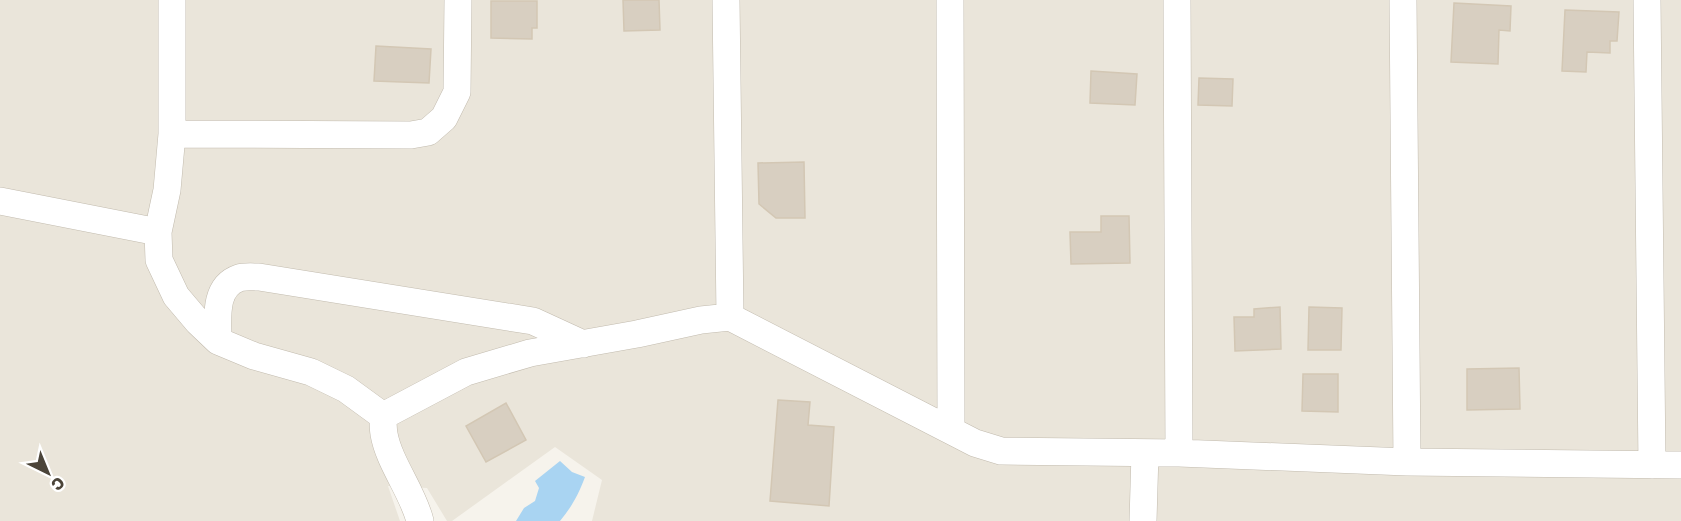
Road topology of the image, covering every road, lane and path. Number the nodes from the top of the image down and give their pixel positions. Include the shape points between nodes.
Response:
1 (172, 0) edge
2 (458, 0) edge
3 (726, 0) edge
4 (950, 0) edge
5 (1177, 0) edge
6 (1403, 0) edge
7 (1647, 0) edge
8 (172, 134) junction
9 (0, 201) edge
10 (158, 232) junction
11 (730, 317) junction
12 (218, 341) junction
13 (583, 344) junction
14 (383, 416) junction
15 (951, 429) junction
16 (1145, 453) junction
17 (1179, 453) junction
18 (1407, 462) junction
19 (1652, 465) junction
20 (1681, 465) edge
21 (420, 521) edge
22 (1143, 521) edge

1 - 8 street
2 - 8 street via 457,92 444,118 428,132
3 - 11 street
4 - 15 street
5 - 17 street
6 - 18 street
7 - 19 street
8 - 10 street
9 - 10 street
10 - 12 street via 159,260 176,296
11 - 13 street
11 - 15 street
12 - 13 street via 218,300 229,284 240,278 259,277 533,321
12 - 14 street via 311,372 346,389
13 - 14 street via 530,353 466,372
14 - 21 street via 384,436
15 - 16 street via 1001,452
16 - 17 street
16 - 22 street
17 - 18 street
18 - 19 street
19 - 20 street

